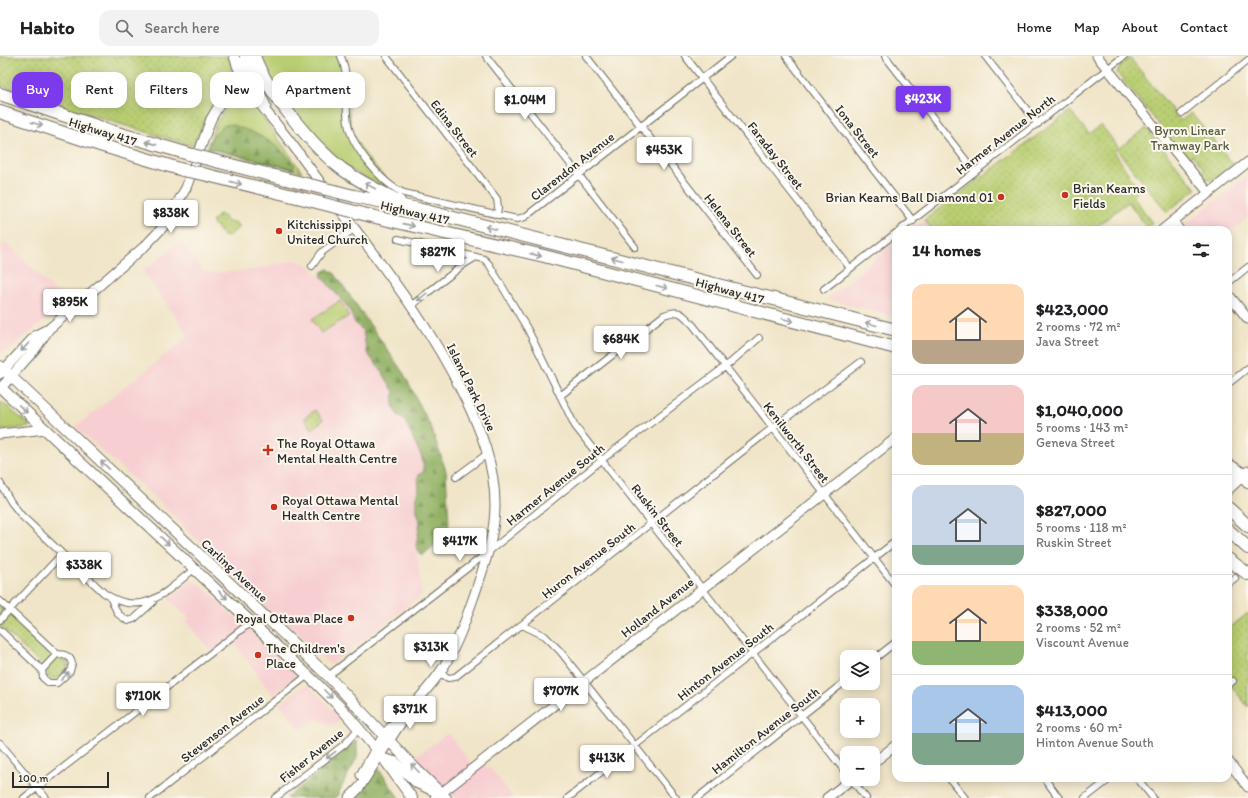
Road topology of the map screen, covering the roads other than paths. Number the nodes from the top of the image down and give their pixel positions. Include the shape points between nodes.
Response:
1 (234, 56) edge
2 (341, 56) edge
3 (386, 56) edge
4 (486, 56) edge
5 (586, 56) edge
6 (685, 56) edge
7 (731, 56) edge
8 (786, 56) edge
9 (885, 56) edge
10 (985, 56) edge
11 (1097, 56) edge
12 (1124, 56) edge
13 (247, 57) edge
14 (1248, 60) edge
15 (1107, 69) junction
16 (240, 72) edge
17 (242, 72) edge
18 (702, 78) junction
19 (0, 94) edge
20 (217, 108) edge
21 (262, 108) edge
22 (0, 112) edge
23 (1182, 113) dead end
24 (1038, 124) junction
25 (640, 127) junction
26 (282, 131) junction
27 (1248, 162) edge
28 (975, 172) junction
29 (578, 175) junction
30 (1209, 193) junction
31 (418, 209) junction
32 (497, 215) junction
33 (912, 221) junction
34 (1173, 222) junction
35 (905, 226) edge
36 (1168, 226) edge
37 (1176, 226) edge
38 (354, 228) junction
39 (892, 236) edge
40 (398, 239) dead end
41 (635, 246) dead end
42 (476, 257) junction
43 (312, 266) dead end
44 (850, 268) junction
45 (1248, 268) edge
46 (757, 275) dead end
47 (1232, 280) edge
48 (824, 289) dead end
49 (1232, 299) edge
50 (412, 305) junction
51 (1248, 319) edge
52 (892, 329) edge
53 (758, 338) dead end
54 (892, 347) edge
55 (861, 362) dead end
56 (724, 366) junction
57 (1248, 368) edge
58 (4, 372) edge
59 (1232, 381) edge
60 (0, 388) edge
61 (560, 396) junction
62 (46, 429) junction
63 (772, 429) junction
64 (0, 434) edge
65 (892, 441) edge
66 (487, 454) junction
67 (602, 460) junction
68 (1232, 467) edge
69 (1247, 476) edge
70 (456, 477) dead end
71 (1232, 481) edge
72 (0, 483) edge
73 (1232, 487) edge
74 (824, 494) junction
75 (1232, 512) edge
76 (651, 525) junction
77 (1248, 526) edge
78 (1232, 534) edge
79 (892, 544) edge
80 (1248, 548) edge
81 (487, 553) junction
82 (62, 554) junction
83 (874, 558) junction
84 (1232, 562) edge
85 (194, 569) junction
86 (1248, 574) edge
87 (1235, 578) dead end
88 (1232, 580) edge
89 (892, 581) edge
90 (701, 589) junction
91 (110, 597) junction
92 (156, 599) junction
93 (0, 601) edge
94 (9, 610) junction
95 (0, 620) edge
96 (270, 621) junction
97 (251, 622) junction
98 (522, 625) junction
99 (0, 630) edge
100 (261, 631) junction
101 (892, 645) edge
102 (57, 654) junction
103 (753, 654) junction
104 (880, 655) edge
105 (42, 670) junction
106 (440, 673) junction
107 (308, 675) junction
108 (328, 676) junction
109 (584, 681) junction
110 (840, 686) edge
111 (802, 716) junction
112 (359, 728) junction
113 (387, 738) junction
114 (0, 743) edge
115 (635, 746) junction
116 (892, 748) edge
117 (380, 755) junction
118 (880, 758) edge
119 (840, 765) edge
120 (1232, 767) edge
121 (952, 782) edge
122 (1047, 782) edge
123 (1105, 782) edge
124 (1141, 782) edge
125 (842, 786) edge
126 (857, 786) edge
127 (1248, 787) edge
128 (38, 788) junction
129 (441, 797) edge
130 (24, 798) edge
131 (46, 798) edge
132 (150, 798) edge
133 (275, 798) edge
134 (349, 798) edge
135 (412, 798) edge
136 (568, 798) edge
137 (676, 798) edge
138 (697, 798) edge
139 (827, 798) edge
140 (866, 798) edge
141 (965, 798) edge
142 (1059, 798) edge
143 (1085, 798) edge
144 (1153, 798) edge

1 - 16 main road, Island Park Drive
2 - 32 street, Clarendon Avenue via 348,83 347,119 350,131 358,147 386,182 404,193
3 - 32 street, Edina Street via 496,199
4 - 29 street
5 - 25 street, Helena Street
6 - 18 street, Faraday Street
7 - 18 street, Clarendon Avenue
8 - 33 street, Iona Street
9 - 28 street
10 - 24 street
11 - 15 main road
12 - 15 street, Harmer Avenue North
13 - 17 main road
13 - 26 main road, Island Park Drive via 260,95
31 -> 13 highway via 358,180 330,159 278,99 261,72
14 - 23 street
15 - 24 street, Harmer Avenue North
15 - 30 main road
18 - 25 street, Clarendon Avenue
18 - 44 street, Faraday Street
31 -> 19 highway, bridge via 354,196 189,154
20 - 58 main road via 186,188 164,226 145,246 50,328 36,335
21 - 26 main road, Island Park Drive
22 -> 54 highway, Highway 417, bridge via 183,170 544,256
24 - 28 street, Harmer Avenue North
25 - 29 street, Clarendon Avenue
25 - 46 street, Helena Street
26 - 38 main road, Island Park Drive
27 - 30 main road
28 - 33 street, Harmer Avenue North
29 - 32 street, Clarendon Avenue via 522,218
29 - 41 street
30 - 34 main road
52 -> 31 highway
33 - 35 street, Harmer Avenue North
34 - 36 main road
34 - 37 main road
38 - 43 street via 322,252
38 - 50 main road, Island Park Drive
39 - 44 street
40 - 42 street, Ruskin Street
42 -> 50 street via 463,264
42 - 61 street, Ruskin Street via 484,259 489,264 528,330
44 - 48 street
45 - 47 street
49 - 51 main road
50 - 66 main road, Island Park Drive via 455,378 474,416
53 - 56 street, Harmer Avenue South
55 - 63 street, Huron Avenue South
56 - 61 street, Kenilworth Street via 681,312 676,311 664,315
56 - 63 street, Kenilworth Street
56 - 67 street, Harmer Avenue South
57 - 59 street
58 - 60 main road
96 -> 58 main road, Carling Avenue
60 -> 62 main road, Carling Avenue
61 - 67 street, Ruskin Street via 575,426
62 - 64 main road
62 -> 85 main road, Carling Avenue
63 - 74 street, Kenilworth Street
63 - 76 street, Huron Avenue South
65 - 74 main road, Holland Avenue
66 - 70 street
66 - 81 main road, Island Park Drive via 495,508
67 - 76 street, Ruskin Street
67 - 81 street, Harmer Avenue South
68 - 69 highway
69 - 71 main road
69 - 73 main road
72 - 82 street via 19,513
74 - 83 street, Kenilworth Street
74 - 90 main road, Holland Avenue
75 - 77 highway
76 - 90 street, Ruskin Street
76 - 98 street, Huron Avenue South
78 - 80 highway
79 - 83 street, Hinton Avenue South
81 - 106 main road, Island Park Drive via 463,626
81 - 108 street, Harmer Avenue South
82 - 91 street
82 - 94 street
83 - 89 street, Kenilworth Street
83 - 103 street, Hinton Avenue South
84 - 86 highway
85 - 92 street
85 -> 97 main road, Carling Avenue
87 - 88 street
90 - 103 street, Ruskin Street
90 - 109 main road, Holland Avenue
91 - 92 street via 121,603 131,604
91 - 92 street via 116,611 128,621 134,619
93 - 94 street
94 - 95 street
94 - 102 street
96 - 100 main road
96 - 108 main road, Carling Avenue
97 - 100 main road, Carling Avenue
97 - 128 street
98 - 106 street, Huron Avenue South via 455,677 448,678
98 - 109 street via 545,636
99 - 105 street
100 - 107 main road, Carling Avenue
101 - 104 street
102 - 105 street
105 -> 102 street via 43,678 53,684 70,671 70,658
103 - 111 street, Ruskin Street
103 - 115 street, Hinton Avenue South
106 - 113 main road, Island Park Drive via 413,707 402,714
107 -> 112 main road, Carling Avenue
107 - 132 street, Stevenson Avenue
108 - 113 main road, Carling Avenue
109 - 115 street
109 - 129 main road, Holland Avenue
110 - 111 street, Hamilton Avenue South
111 - 119 street, Ruskin Street
111 - 138 street, Hamilton Avenue South
112 - 117 main road, Carling Avenue
112 -> 133 street, Fisher Avenue via 345,744
113 - 117 main road, Island Park Drive
129 -> 113 main road, Carling Avenue
114 - 128 street
115 - 136 street, Hinton Avenue South
115 - 137 street
116 - 118 main road
117 - 129 main road via 396,762 422,786
117 - 134 main road, Island Park Drive via 363,770
117 - 135 main road, Carling Avenue
120 - 127 main road
121 - 141 street
122 - 142 street
123 - 143 street
124 - 144 street
125 - 139 main road
126 - 140 street
128 - 130 street
128 - 131 street

